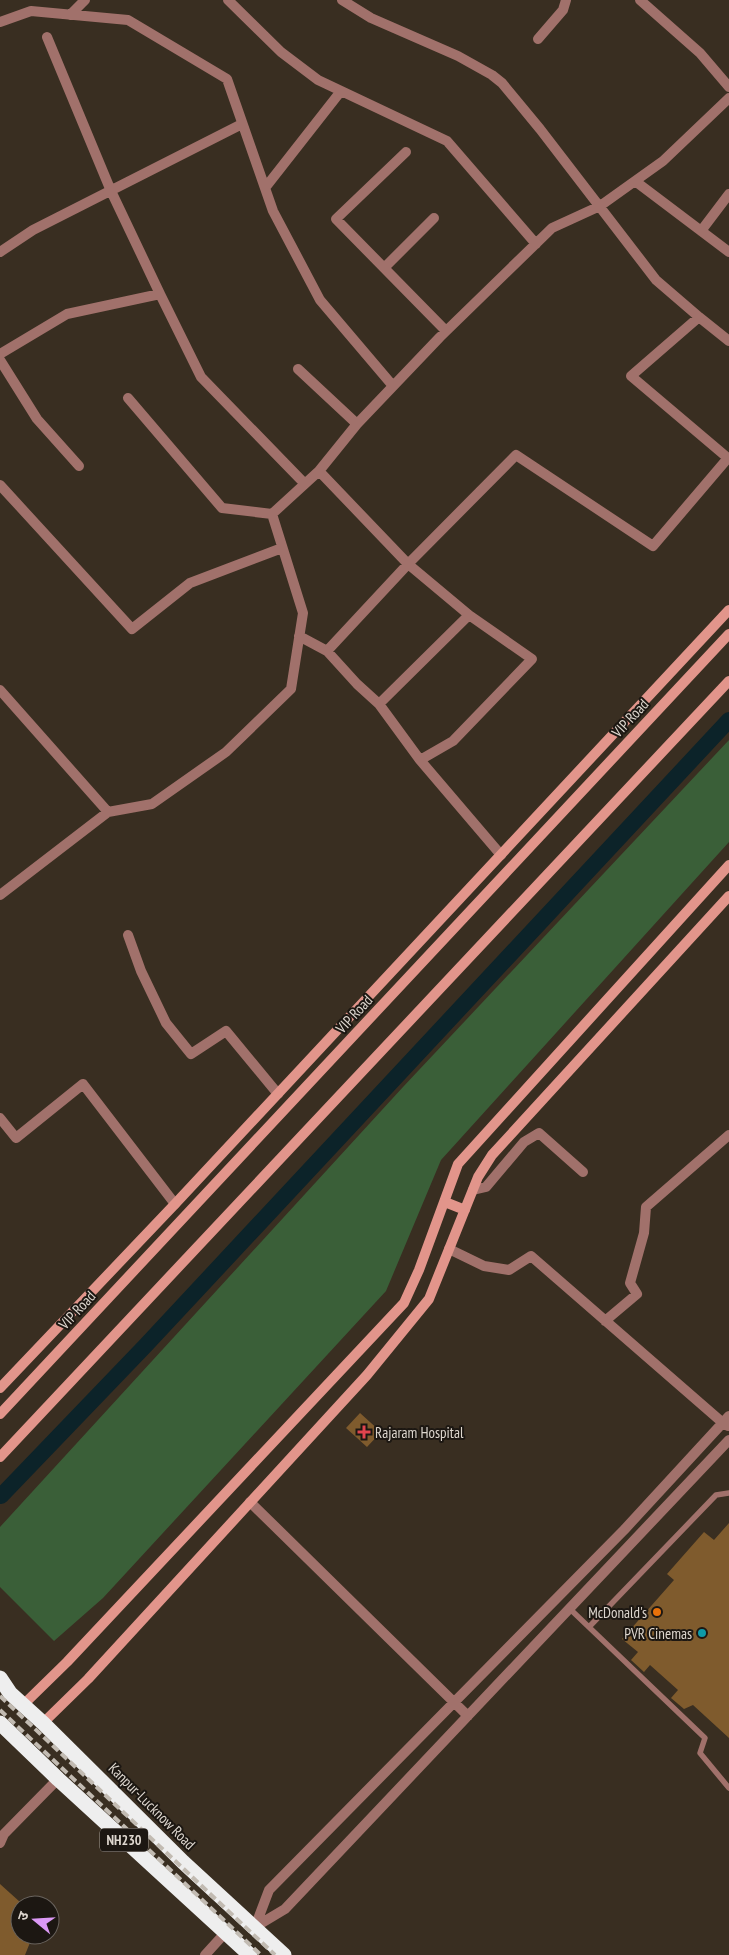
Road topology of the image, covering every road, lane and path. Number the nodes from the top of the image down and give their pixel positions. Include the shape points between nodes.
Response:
1 (228, 0) edge
2 (342, 0) edge
3 (566, 0) edge
4 (640, 0) edge
5 (82, 1) edge
6 (70, 15) junction
7 (0, 22) edge
8 (47, 37) dead end
9 (538, 39) dead end
10 (729, 87) edge
11 (341, 91) junction
12 (729, 98) edge
13 (242, 124) junction
14 (406, 152) dead end
15 (635, 181) junction
16 (265, 188) junction
17 (110, 191) junction
18 (729, 194) edge
19 (600, 206) junction
20 (434, 218) dead end
21 (701, 231) junction
22 (536, 244) junction
23 (0, 252) edge
24 (729, 252) edge
25 (385, 267) junction
26 (160, 294) junction
27 (699, 317) junction
28 (446, 331) junction
29 (729, 342) edge
30 (0, 354) edge
31 (0, 360) edge
32 (298, 368) dead end
33 (393, 386) junction
34 (128, 398) dead end
35 (357, 424) junction
36 (728, 459) edge
37 (80, 466) dead end
38 (319, 471) junction
39 (305, 484) junction
40 (0, 485) edge
41 (272, 514) junction
42 (282, 548) junction
43 (408, 564) junction
44 (729, 610) edge
45 (469, 615) junction
46 (729, 634) edge
47 (299, 636) junction
48 (327, 651) junction
49 (729, 681) edge
50 (0, 690) edge
51 (379, 704) junction
52 (420, 760) junction
53 (108, 812) junction
54 (501, 855) junction
55 (729, 865) edge
56 (0, 895) edge
57 (729, 896) edge
58 (128, 935) dead end
59 (331, 1037) junction
60 (343, 1048) junction
61 (278, 1094) junction
62 (0, 1118) edge
63 (729, 1134) edge
64 (583, 1172) dead end
65 (473, 1190) junction
66 (446, 1202) junction
67 (175, 1204) junction
68 (465, 1210) junction
69 (449, 1250) junction
70 (605, 1321) junction
71 (0, 1388) edge
72 (0, 1414) edge
73 (727, 1422) edge
74 (729, 1439) edge
75 (0, 1457) edge
76 (729, 1494) edge
77 (250, 1502) junction
78 (570, 1609) junction
79 (589, 1627) junction
80 (0, 1678) edge
81 (453, 1702) junction
82 (23, 1705) junction
83 (468, 1716) junction
84 (0, 1723) edge
85 (43, 1723) junction
86 (58, 1778) junction
87 (729, 1788) edge
88 (0, 1843) edge
89 (255, 1927) junction
90 (225, 1933) junction
91 (205, 1955) edge
92 (250, 1955) edge
93 (284, 1955) edge

1 - 11 street via 281,52 318,80
2 - 19 street via 371,18 458,56 492,75 540,129
3 - 9 street via 563,10
4 - 10 street via 700,53
5 - 6 street
6 - 7 street via 31,11
6 - 13 street via 128,20 227,79
8 - 17 street
11 - 16 street
11 - 22 street via 447,141
12 - 15 street via 663,161
13 - 16 street
13 - 17 street
14 - 25 street via 336,219
15 - 19 street
15 - 21 street
16 - 33 street via 272,211 320,300
17 - 23 street via 33,230
17 - 26 street
18 - 21 street
19 - 22 street via 552,228
19 - 27 street via 656,280
20 - 25 street
21 - 24 street
22 - 28 street
25 - 28 street
26 - 30 street via 67,314
26 - 39 street via 201,377
27 - 29 street
27 - 36 street via 631,376
28 - 33 street
31 - 37 street via 37,419
32 - 35 street
33 - 35 street
34 - 41 street via 222,508
35 - 38 street
36 - 43 street via 653,546 516,455
38 - 39 street
38 - 43 street
39 - 41 street
40 - 42 street via 132,629 190,583
41 - 42 street
42 - 47 street via 303,613
43 - 45 street
43 - 48 street
44 - 54 street, VIP Road
45 - 51 street
45 - 52 street via 532,659 453,741
46 - 60 street, VIP Road
47 - 48 street
47 - 53 street via 291,689 226,752 152,804
48 - 51 street
49 - 75 street
50 - 53 street
51 - 52 street
52 - 54 street
53 - 56 street
54 - 59 street, VIP Road
55 - 66 street via 458,1164
57 - 65 street via 492,1155
58 - 61 street via 166,1023 192,1054 226,1031
59 - 60 street
59 - 61 street, VIP Road
60 - 72 street, VIP Road
61 - 67 street, VIP Road
62 - 67 street via 16,1138 83,1084
63 - 70 street via 646,1207 644,1233 630,1283 637,1294
64 - 65 street via 539,1133 524,1142 486,1187
65 - 68 street
66 - 68 street
66 - 82 street via 404,1303
67 - 71 street, VIP Road
68 - 69 street
69 - 70 street via 484,1266 510,1270 530,1256
69 - 77 street via 429,1299 366,1375
70 - 73 street
73 - 74 street
73 - 81 street
74 - 78 street
76 - 79 lane via 716,1495
77 - 81 street
77 - 85 street
78 - 79 lane
78 - 83 street
79 - 87 lane via 705,1738 700,1753
80 - 82 highway, Kanpur-Lucknow Road / NH230
81 - 83 street
81 - 89 street via 269,1890
82 - 85 highway, Kanpur-Lucknow Road / NH230
83 - 89 street via 285,1909
84 - 86 highway, NH230
85 - 89 highway, Kanpur-Lucknow Road / NH230 via 183,1862
86 - 88 street via 4,1834
86 - 90 highway, NH230
89 - 93 highway, Kanpur-Lucknow Road / NH230
90 - 91 street
90 - 92 highway, NH230

